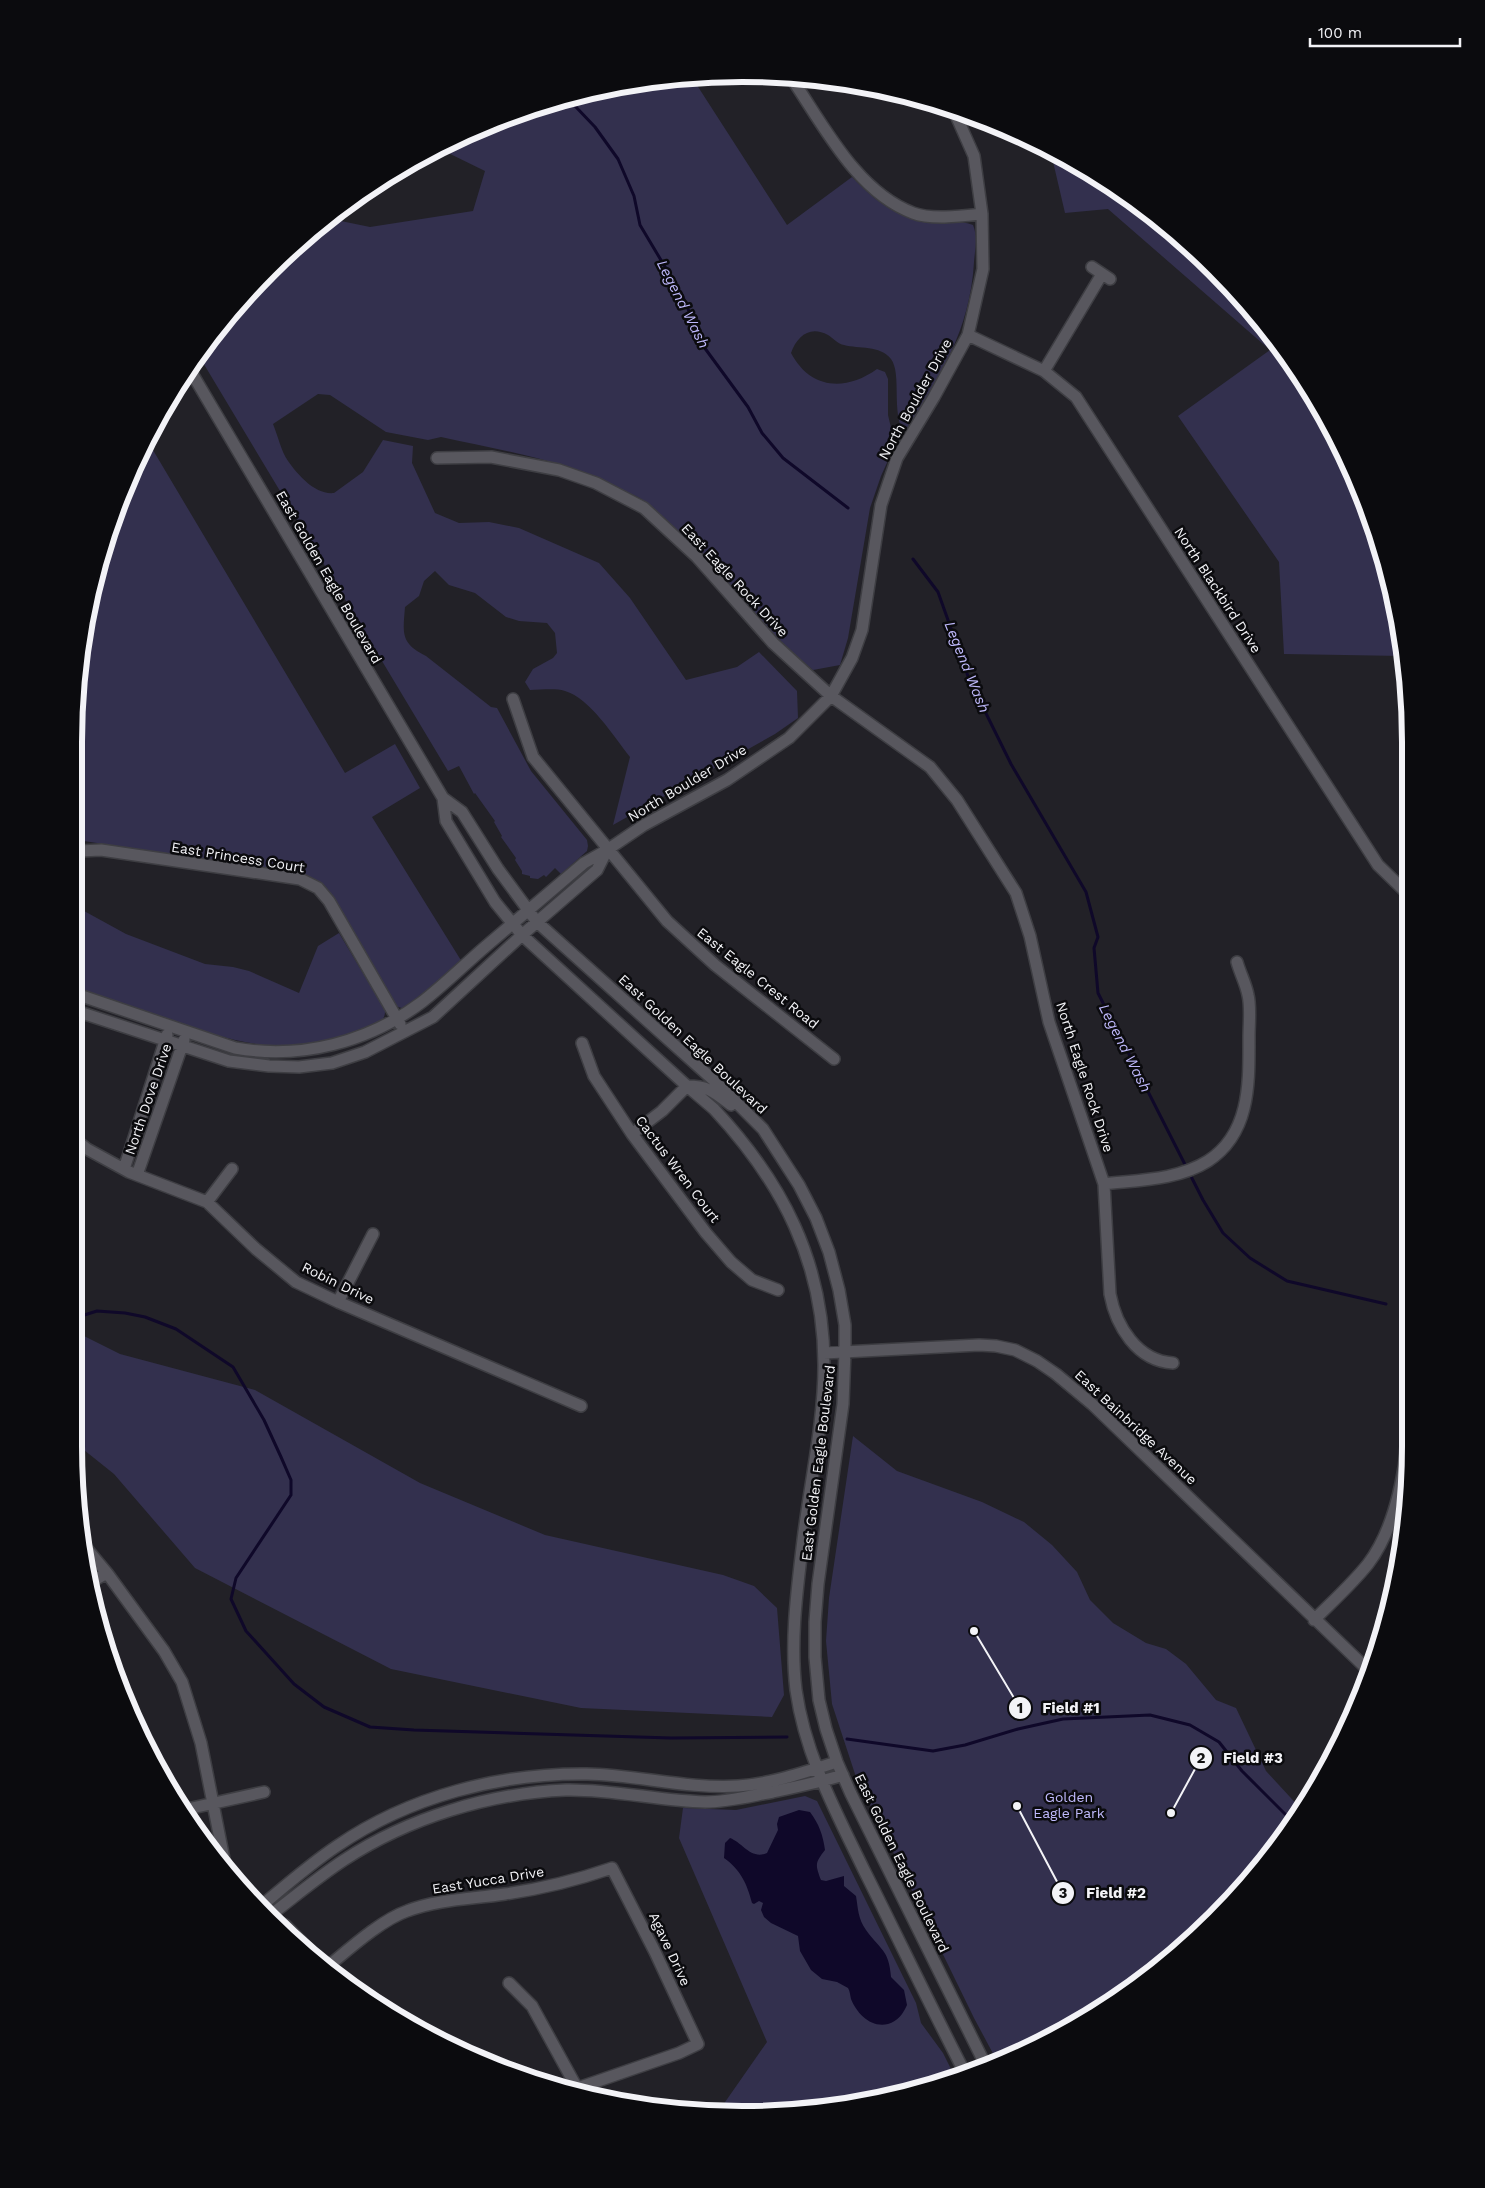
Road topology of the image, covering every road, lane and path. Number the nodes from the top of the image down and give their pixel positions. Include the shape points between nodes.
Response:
1 (796, 85) edge
2 (958, 119) edge
3 (982, 214) junction
4 (1101, 273) dead end
5 (968, 335) junction
6 (1044, 371) junction
7 (194, 376) edge
8 (437, 458) dead end
9 (830, 696) junction
10 (513, 699) dead end
11 (930, 766) joint
12 (443, 798) junction
13 (607, 850) junction
14 (82, 851) edge
15 (1402, 888) edge
16 (529, 911) junction
17 (537, 922) junction
18 (513, 923) junction
19 (522, 935) junction
20 (1237, 962) dead end
21 (82, 996) edge
22 (82, 1013) edge
23 (396, 1018) junction
24 (170, 1026) junction
25 (186, 1031) junction
26 (405, 1032) junction
27 (166, 1041) junction
28 (582, 1042) dead end
29 (182, 1046) junction
30 (834, 1058) dead end
31 (687, 1086) junction
32 (763, 1129) junction
33 (632, 1134) junction
34 (82, 1145) edge
35 (124, 1169) junction
36 (232, 1169) dead end
37 (137, 1175) junction
38 (1104, 1184) junction
39 (207, 1202) junction
40 (373, 1234) dead end
41 (778, 1290) dead end
42 (338, 1302) junction
43 (846, 1351) junction
44 (824, 1353) junction
45 (1173, 1363) dead end
46 (581, 1406) dead end
47 (1399, 1514) edge
48 (92, 1555) edge
49 (107, 1573) junction
50 (96, 1579) edge
51 (1314, 1620) junction
52 (1364, 1666) edge
53 (837, 1762) junction
54 (817, 1768) junction
55 (843, 1775) junction
56 (822, 1781) junction
57 (264, 1792) dead end
58 (213, 1802) junction
59 (191, 1808) edge
60 (223, 1852) edge
61 (612, 1868) joint
62 (266, 1902) edge
63 (276, 1912) edge
64 (333, 1963) edge
65 (509, 1983) dead end
66 (983, 2060) edge
67 (962, 2067) edge
68 (569, 2082) edge
69 (585, 2086) edge

1 - 3 street via 867,184 915,214
2 - 3 street, North Boulder Drive via 974,156
3 - 5 street, North Boulder Drive via 984,269
4 - 6 street
5 - 6 street, North Blackbird Drive
5 - 9 street, North Boulder Drive via 897,458 881,505 862,630 852,658
6 - 15 street, North Blackbird Drive via 1076,397 1378,865
7 - 12 street, East Golden Eagle Boulevard
8 - 9 street, East Eagle Rock Drive via 490,457 559,470 644,508 697,557 773,643
9 - 11 street, East Eagle Rock Drive
9 - 13 street, North Boulder Drive via 789,738 726,780 644,825
10 - 13 street, East Eagle Crest Road via 533,757
11 - 38 street, North Eagle Rock Drive via 957,800 1016,893 1030,936 1049,1022
12 - 16 street, East Golden Eagle Boulevard via 462,812
12 - 18 street, East Golden Eagle Boulevard via 446,821 495,902
13 - 16 street, North Boulder Drive via 584,863
13 - 17 street, North Boulder Drive via 598,870
13 - 30 street, East Eagle Crest Road via 667,921 701,953
14 - 23 street, East Princess Court via 100,850 300,879 318,888 329,900
16 - 17 street, East Golden Eagle Boulevard
16 - 18 street, North Boulder Drive
17 - 19 street, North Boulder Drive
17 - 32 street, East Golden Eagle Boulevard via 720,1085
18 - 19 street, East Golden Eagle Boulevard
18 - 23 street, North Boulder Drive via 422,1002
19 - 26 street, North Boulder Drive via 433,1016
19 - 31 street, East Golden Eagle Boulevard
20 - 38 street via 1249,996 1247,1102 1238,1125 1224,1148 1208,1161 1188,1170
21 - 24 street, North Boulder Drive
22 - 27 street, North Boulder Drive
23 - 25 street, North Boulder Drive via 375,1031 339,1044 294,1051 257,1052 235,1048
23 - 26 street, East Princess Court
24 - 25 street, North Boulder Drive
24 - 27 street, North Dove Drive
25 - 29 street, North Dove Drive
26 - 29 street, North Boulder Drive via 357,1055 299,1068 229,1061
27 - 29 street, North Boulder Drive
27 - 35 street, North Dove Drive
28 - 33 street, Cactus Wren Court via 594,1076
29 - 37 street, North Dove Drive
31 - 32 street via 710,1088
31 - 33 street
31 - 44 street, East Golden Eagle Boulevard via 738,1135 780,1194 797,1229 815,1282
32 - 43 street, East Golden Eagle Boulevard via 799,1185 829,1252 839,1290
33 - 41 street, Cactus Wren Court via 731,1262 752,1280
34 - 35 street, Robin Drive
35 - 37 street, Robin Drive
36 - 39 street
37 - 39 street, Robin Drive
38 - 45 street, North Eagle Rock Drive via 1113,1310 1134,1345 1152,1359
39 - 42 street, Robin Drive via 296,1282
40 - 42 street
42 - 46 street, Robin Drive
43 - 44 street, East Bainbridge Avenue
43 - 51 street, East Bainbridge Avenue via 979,1345 1016,1350 1037,1361 1092,1404
43 - 53 street, East Golden Eagle Boulevard via 843,1404 815,1622 819,1700
44 - 54 street, East Golden Eagle Boulevard via 819,1424 793,1625 796,1692
47 - 51 street via 1368,1563
48 - 49 street
49 - 50 street
49 - 58 street via 164,1651 182,1682 201,1743
51 - 52 street, East Bainbridge Avenue
53 - 54 street
53 - 55 street, East Golden Eagle Boulevard
54 - 56 street, East Golden Eagle Boulevard
54 - 62 street via 740,1786 700,1786 589,1774 510,1779 473,1787 420,1803 367,1827 316,1861
55 - 56 street
55 - 66 street, East Golden Eagle Boulevard
56 - 63 street via 725,1801 567,1790 501,1798 458,1809 386,1836 344,1859
56 - 67 street, East Golden Eagle Boulevard
57 - 58 street
58 - 59 street
58 - 60 street
61 - 64 street, East Yucca Drive via 529,1890 438,1902 405,1911
61 - 69 street, Agave Drive via 652,1944 698,2044
65 - 68 street via 532,2006

